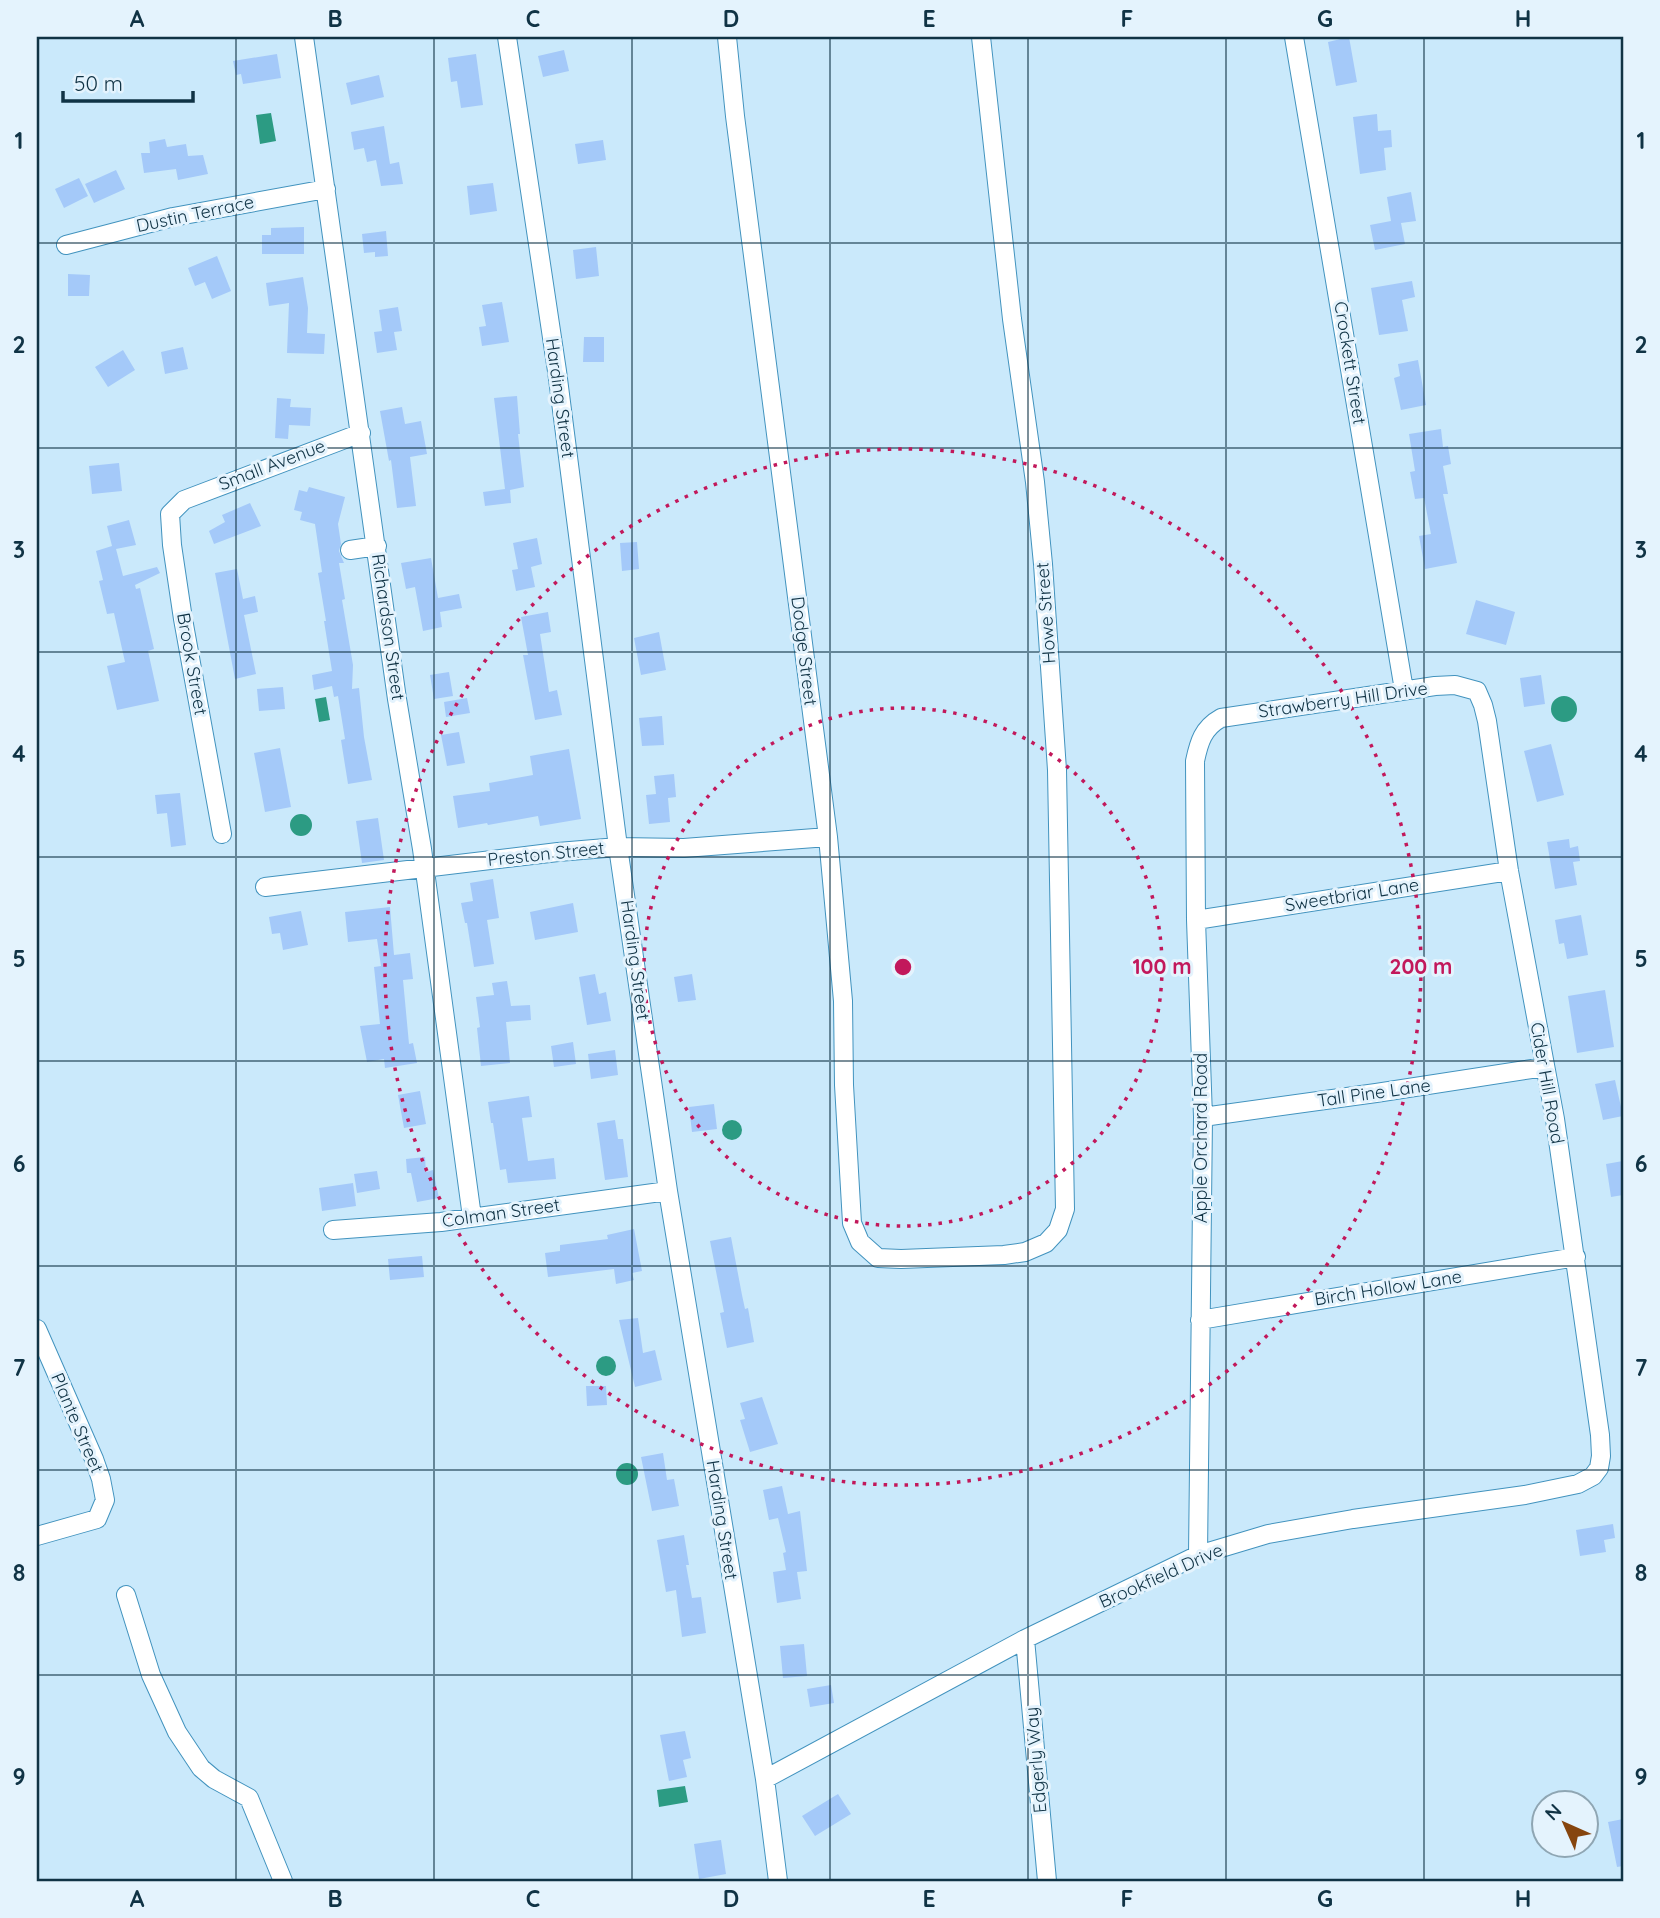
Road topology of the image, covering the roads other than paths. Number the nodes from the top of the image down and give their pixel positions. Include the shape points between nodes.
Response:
1 (304, 37) edge
2 (507, 37) edge
3 (727, 37) edge
4 (981, 37) edge
5 (1294, 37) edge
6 (326, 189) junction
7 (66, 245) dead end
8 (361, 433) junction
9 (184, 500) joint
10 (377, 546) junction
11 (350, 550) dead end
12 (1404, 690) junction
13 (1477, 691) joint
14 (1210, 724) joint
15 (222, 834) dead end
16 (828, 837) junction
17 (618, 847) junction
18 (424, 869) junction
19 (1509, 871) junction
20 (265, 887) dead end
21 (1196, 920) junction
22 (1545, 1067) junction
23 (1203, 1117) junction
24 (668, 1191) junction
25 (472, 1217) junction
26 (333, 1230) dead end
27 (1576, 1257) junction
28 (878, 1258) joint
29 (1200, 1320) junction
30 (37, 1329) edge
31 (1593, 1476) joint
32 (37, 1536) edge
33 (1198, 1555) junction
34 (126, 1595) dead end
35 (1025, 1639) junction
36 (765, 1779) junction
37 (283, 1881) edge
38 (778, 1881) edge
39 (1047, 1881) edge

1 - 6 street, Richardson Street
2 - 17 street, Harding Street via 558,380
3 - 16 street, Dodge Street
4 - 28 street, Howe Street via 1043,565 1057,770 1065,1209 1058,1230 1045,1243 1025,1252
5 - 12 street, Crockett Street
6 - 7 street, Dustin Terrace via 173,217
6 - 8 street, Richardson Street
8 - 9 street, Small Avenue
8 - 10 street, Richardson Street
9 - 15 street, Brook Street via 170,514 170,532
10 - 11 street
10 - 18 street, Richardson Street
12 - 13 street, Strawberry Hill Drive via 1455,685
12 - 14 street, Strawberry Hill Drive via 1221,718
13 - 19 street, Cider Hill Road via 1487,721
14 - 21 street, Apple Orchard Road via 1195,761
16 - 17 street, Preston Street via 684,848
16 - 28 street, Dodge Street via 843,1001 852,1223 860,1242
17 - 18 street, Preston Street
17 - 24 street, Harding Street
18 - 20 street, Preston Street
18 - 25 street, Richardson Street
19 - 21 street, Sweetbriar Lane
19 - 22 street, Cider Hill Road
21 - 23 street, Apple Orchard Road
22 - 23 street, Tall Pine Lane
22 - 27 street, Cider Hill Road
23 - 29 street, Apple Orchard Road
24 - 25 street, Colman Street
24 - 36 street, Harding Street
25 - 26 street, Colman Street
27 - 29 street, Birch Hollow Lane
27 - 31 street, Cider Hill Road via 1600,1435 1599,1468
29 - 33 street, Apple Orchard Road
30 - 32 street, Plante Street via 94,1459 105,1500 97,1519
31 - 33 street, Brookfield Drive via 1578,1484 1525,1495 1268,1534
33 - 35 street, Brookfield Drive
34 - 37 street via 151,1675 177,1732 201,1768 249,1798
35 - 36 street, Brookfield Drive
35 - 39 street, Edgerly Way
36 - 38 street, Harding Street

